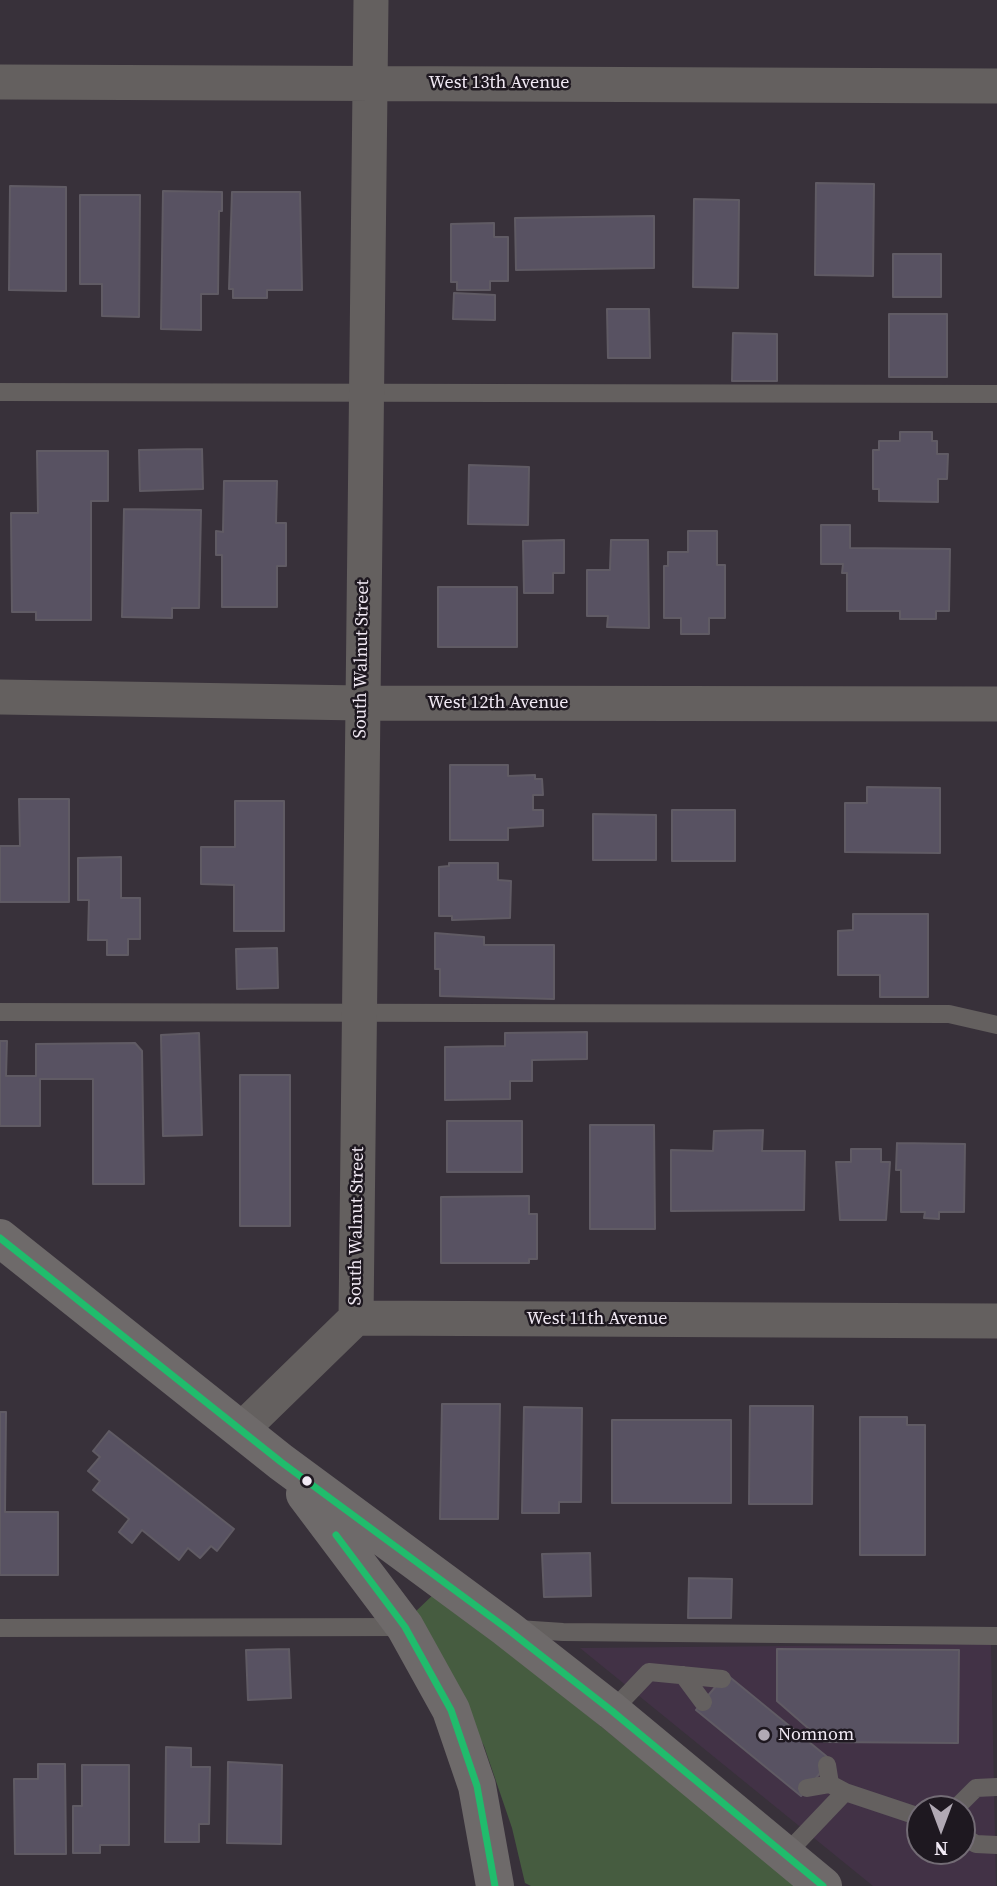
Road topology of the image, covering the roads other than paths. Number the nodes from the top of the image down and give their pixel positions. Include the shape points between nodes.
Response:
1 (370, 0) edge
2 (0, 82) edge
3 (371, 82) junction
4 (997, 86) edge
5 (367, 391) junction
6 (0, 392) edge
7 (997, 394) edge
8 (0, 697) edge
9 (360, 703) junction
10 (997, 704) edge
11 (0, 1012) edge
12 (360, 1013) junction
13 (997, 1025) edge
14 (0, 1238) edge
15 (356, 1318) junction
16 (997, 1321) edge
17 (242, 1429) junction
18 (281, 1462) junction
19 (0, 1628) edge
20 (405, 1628) junction
21 (506, 1628) junction
22 (997, 1636) edge
23 (683, 1675) junction
24 (722, 1679) dead end
25 (704, 1702) dead end
26 (612, 1711) junction
27 (827, 1765) dead end
28 (997, 1787) edge
29 (807, 1788) dead end
30 (838, 1788) junction
31 (969, 1795) edge
32 (906, 1812) edge
33 (976, 1844) edge
34 (997, 1845) edge
35 (786, 1854) junction
36 (495, 1886) edge
37 (823, 1886) edge

1 - 3 street, South Walnut Street
2 - 3 street, West 13th Avenue
3 - 4 street, West 13th Avenue
3 - 5 street, South Walnut Street
5 - 6 lane
5 - 7 lane
5 - 9 street, South Walnut Street
8 - 9 street, West 12th Avenue
9 - 10 street, West 12th Avenue
9 - 12 street, South Walnut Street
11 - 12 lane
12 - 13 lane via 949,1014
12 - 15 street, South Walnut Street
14 - 17 main road
15 - 16 street, West 11th Avenue
15 - 17 street
17 - 18 main road
18 - 20 main road
18 - 21 main road
19 - 20 lane
20 - 36 main road via 450,1710 477,1786
21 - 22 lane
21 - 26 main road
23 - 24 lane
23 - 25 lane
23 - 26 lane via 649,1672
26 - 35 main road
27 - 30 lane
28 - 31 lane via 976,1788
29 - 30 lane
30 - 32 lane
30 - 35 lane
33 - 34 lane
35 - 37 main road

